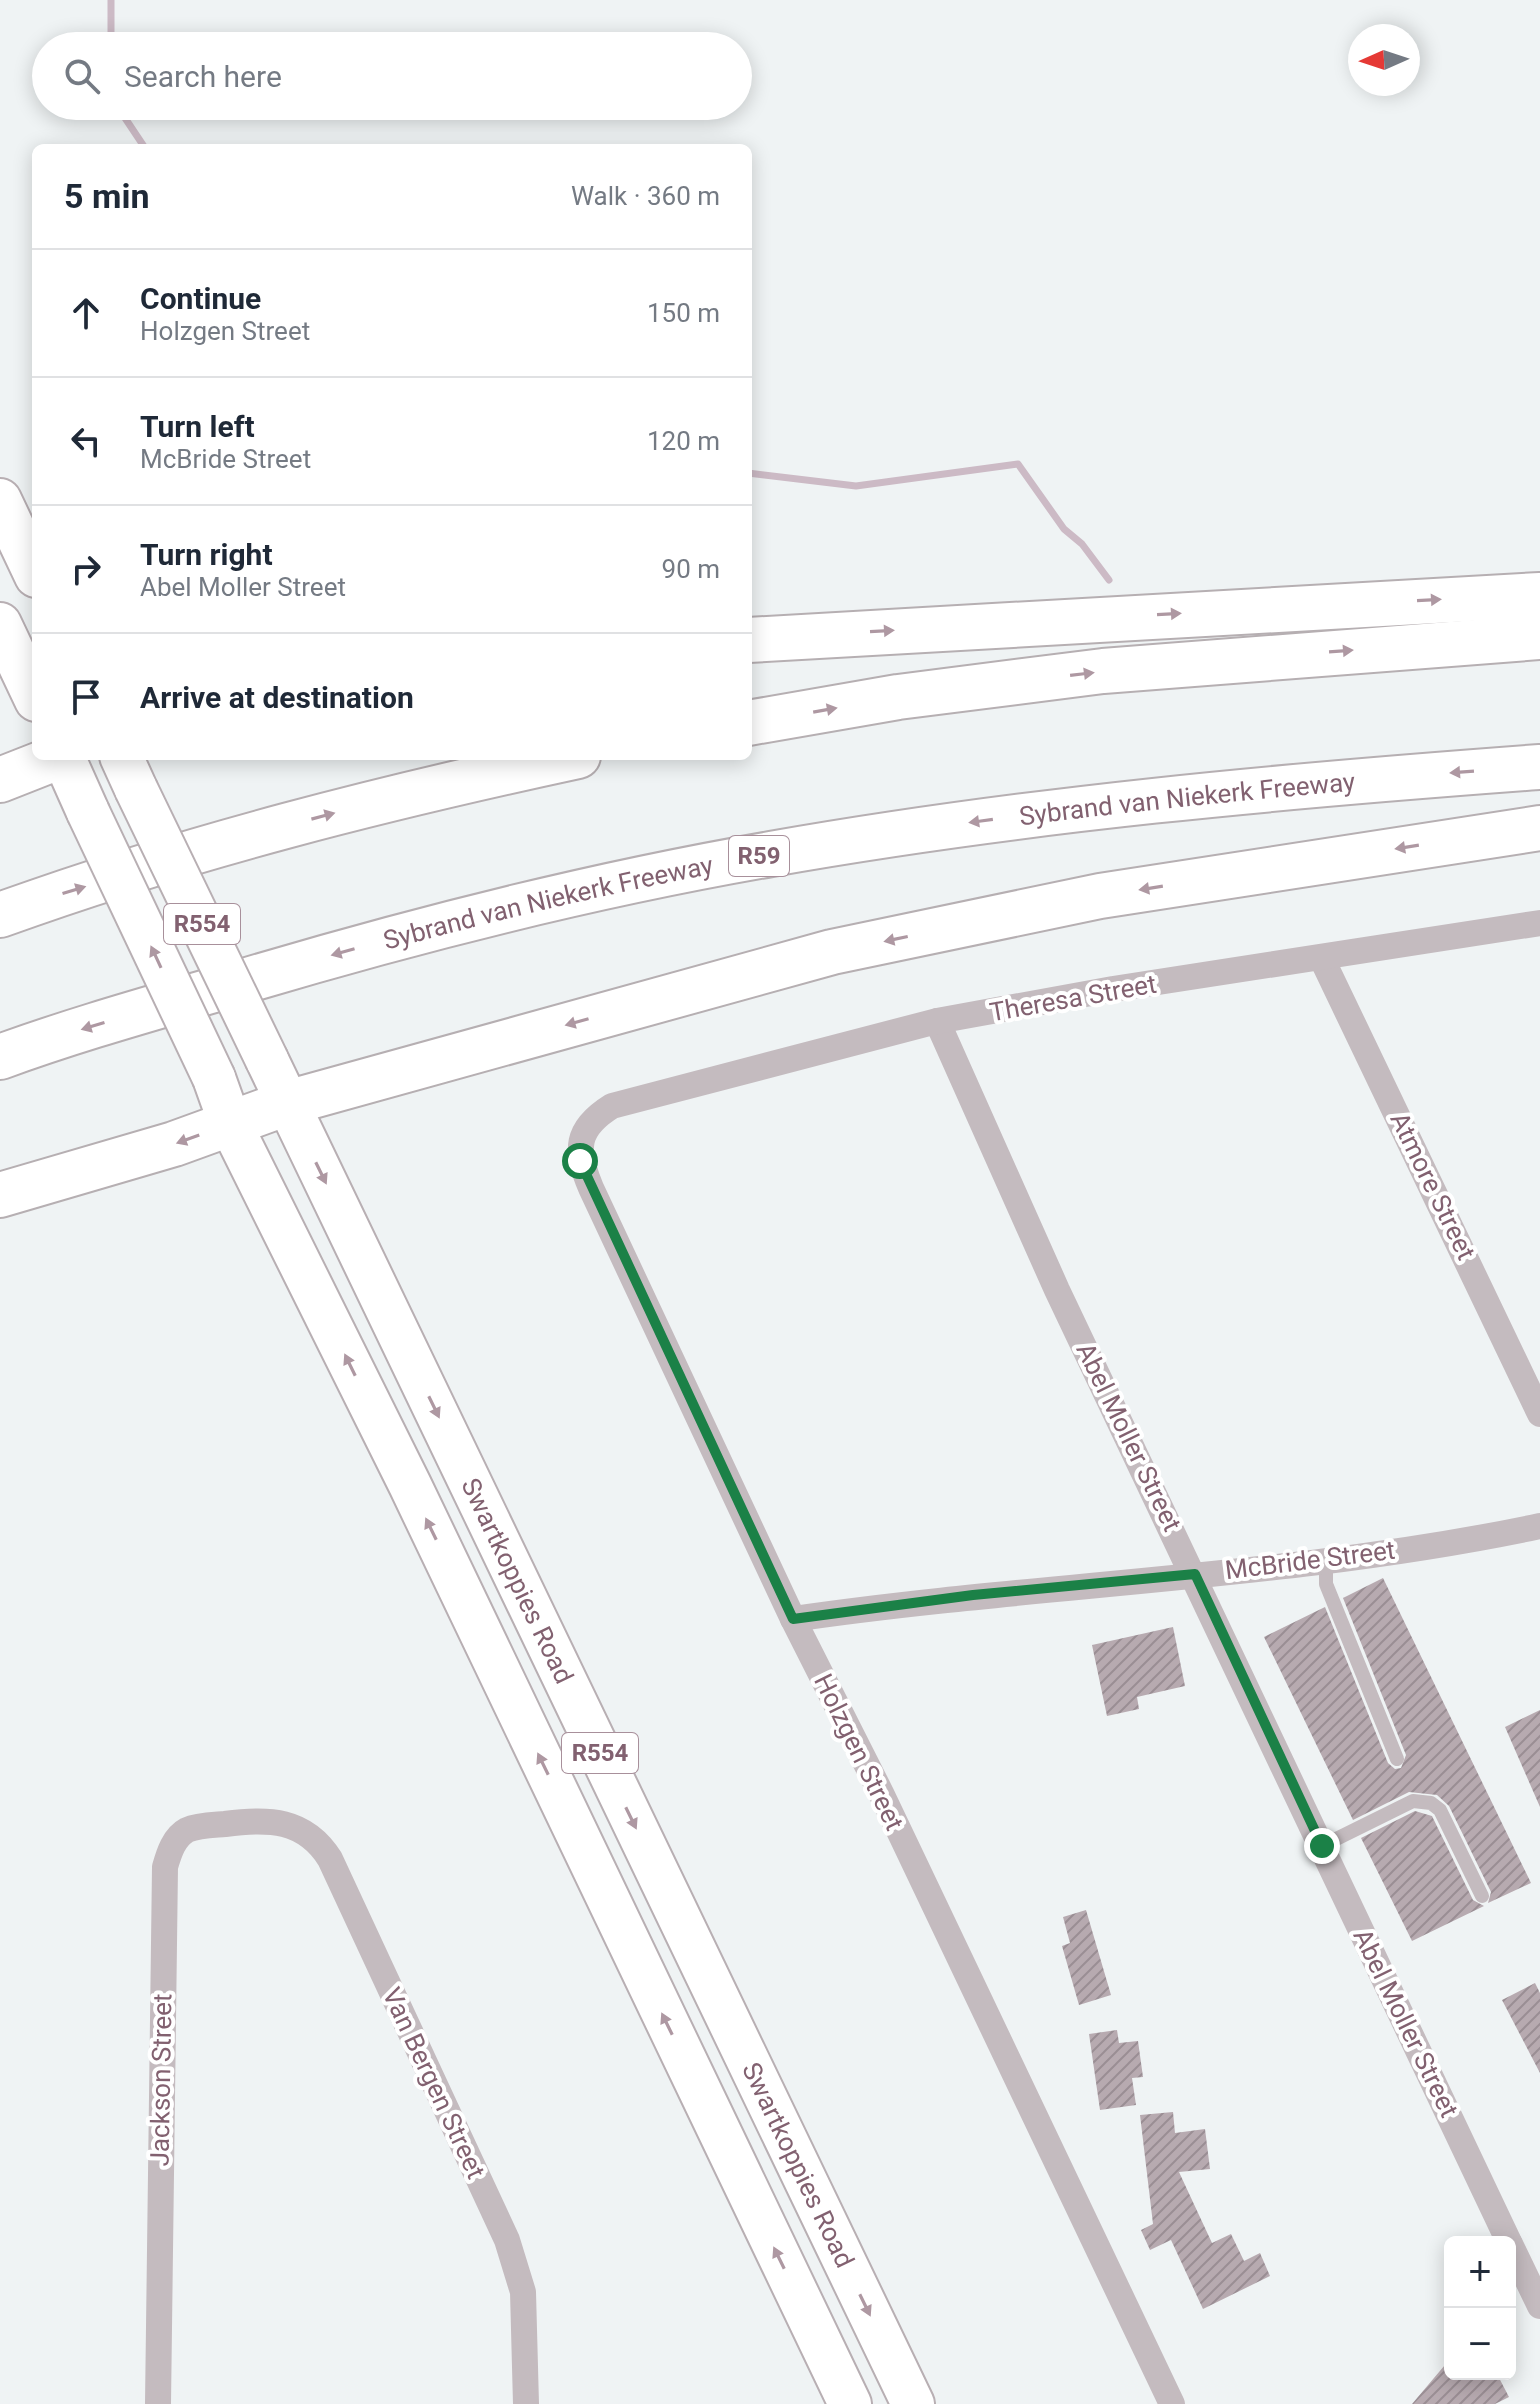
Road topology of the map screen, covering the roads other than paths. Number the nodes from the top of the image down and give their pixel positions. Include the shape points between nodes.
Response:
1 (0, 500) edge
2 (32, 568) edge
3 (1540, 595) edge
4 (0, 624) edge
5 (1540, 637) edge
6 (752, 640) edge
7 (32, 692) edge
8 (752, 722) edge
9 (52, 760) edge
10 (64, 760) edge
11 (560, 760) edge
12 (1540, 767) edge
13 (129, 772) edge
14 (0, 780) edge
15 (1540, 828) edge
16 (0, 915) edge
17 (1540, 923) edge
18 (1322, 959) junction
19 (937, 1021) junction
20 (0, 1057) edge
21 (287, 1103) junction
22 (612, 1106) joint
23 (230, 1123) junction
24 (0, 1195) edge
25 (1540, 1414) edge
26 (1540, 1526) edge
27 (1326, 1559) junction
28 (1195, 1574) junction
29 (793, 1619) junction
30 (1397, 1759) dead end
31 (252, 1820) joint
32 (1322, 1846) junction
33 (1482, 1896) dead end
34 (1507, 2236) edge
35 (1516, 2256) edge
36 (1540, 2306) edge
37 (158, 2404) edge
38 (526, 2404) edge
39 (850, 2404) edge
40 (913, 2404) edge
41 (1172, 2404) edge

1 - 2 main road
6 -> 3 highway
4 - 7 main road
8 -> 5 highway via 1103,671
9 - 14 highway
23 -> 10 main road, R554, bridge via 214,1078
16 -> 11 highway via 266,832
12 -> 20 highway, Sybrand van Niekerk Freeway / R59 via 1123,803 771,854 369,944
13 - 21 main road, Swartkoppies Road / R554, bridge
15 -> 21 highway via 1100,896 832,952
17 - 18 street, Theresa Street
18 - 19 street, Theresa Street
18 - 25 street, Atmore Street
19 - 22 street, Theresa Street
19 - 28 street, Abel Moller Street via 1057,1290
21 - 23 highway
21 -> 40 main road, Swartkoppies Road / R554
22 - 29 street, Holzgen Street via 585,1130 580,1161
23 -> 24 highway
39 -> 23 main road, R554 via 410,1485
26 - 27 street, McBride Street
27 - 28 street, McBride Street
27 - 30 lane via 1326,1584
28 - 29 street, McBride Street via 958,1596
28 - 32 street, Abel Moller Street
29 - 41 street, Holzgen Street
31 - 37 street, Jackson Street via 188,1830 176,1839 165,1867
31 - 38 street, Van Bergen Street via 296,1826 314,1837 330,1859 507,2240 523,2292
32 - 33 lane via 1413,1801 1431,1803 1440,1810
32 - 34 street, Abel Moller Street
35 - 36 street, Abel Moller Street

